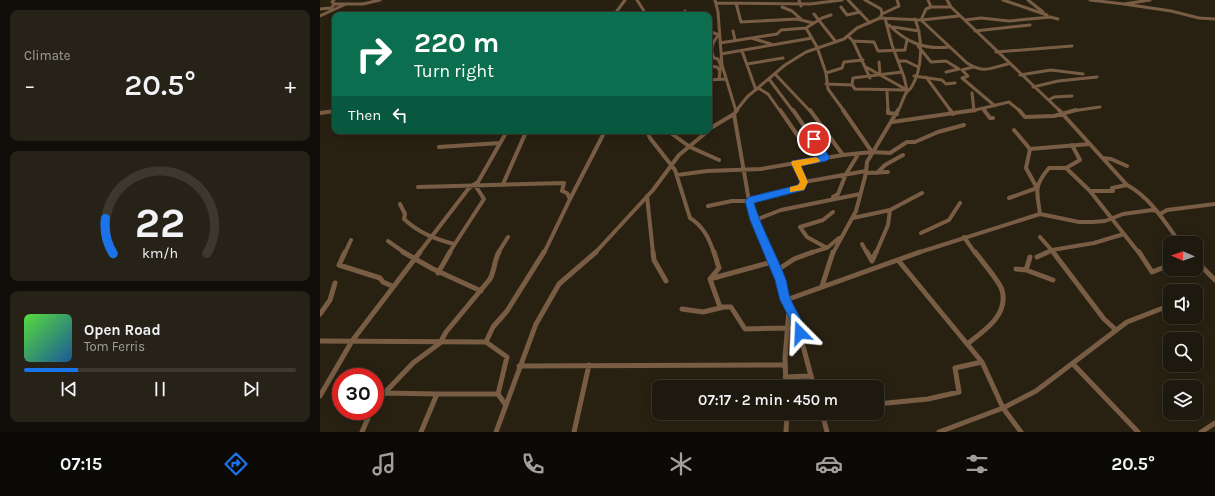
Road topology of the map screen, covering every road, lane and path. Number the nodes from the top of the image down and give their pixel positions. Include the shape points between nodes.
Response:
1 (334, 0) edge
2 (380, 0) edge
3 (625, 0) edge
4 (637, 0) edge
5 (799, 0) edge
6 (842, 0) edge
7 (848, 0) edge
8 (865, 0) edge
9 (897, 0) edge
10 (928, 0) edge
11 (952, 0) edge
12 (1003, 0) edge
13 (1028, 0) edge
14 (1090, 0) edge
15 (1150, 0) edge
16 (376, 1) edge
17 (873, 1) edge
18 (947, 1) edge
19 (716, 2) edge
20 (736, 3) junction
21 (335, 4) junction
22 (347, 4) junction
23 (1124, 4) junction
24 (778, 5) junction
25 (801, 6) junction
26 (950, 6) junction
27 (841, 7) dead end
28 (931, 7) junction
29 (320, 9) edge
30 (644, 11) dead end
31 (617, 12) edge
32 (860, 12) junction
33 (814, 14) dead end
34 (831, 15) dead end
35 (1047, 15) junction
36 (320, 16) edge
37 (884, 16) junction
38 (960, 16) junction
39 (1051, 17) junction
40 (1058, 18) dead end
41 (915, 19) junction
42 (1215, 19) edge
43 (802, 20) junction
44 (818, 20) junction
45 (921, 20) junction
46 (965, 20) junction
47 (813, 23) junction
48 (870, 23) junction
49 (889, 25) junction
50 (1030, 25) dead end
51 (806, 28) junction
52 (733, 31) dead end
53 (918, 31) junction
54 (975, 31) junction
55 (712, 32) edge
56 (719, 33) junction
57 (848, 36) junction
58 (750, 37) junction
59 (812, 38) junction
60 (735, 40) junction
61 (712, 41) edge
62 (853, 41) junction
63 (906, 41) junction
64 (836, 42) junction
65 (720, 43) junction
66 (775, 45) junction
67 (918, 46) junction
68 (1072, 46) dead end
69 (949, 47) junction
70 (817, 49) junction
71 (742, 51) junction
72 (894, 51) junction
73 (996, 52) junction
74 (721, 54) junction
75 (712, 55) edge
76 (783, 58) dead end
77 (863, 60) junction
78 (899, 61) junction
79 (879, 62) dead end
80 (747, 64) junction
81 (1008, 64) junction
82 (712, 66) edge
83 (866, 67) junction
84 (918, 67) junction
85 (973, 67) junction
86 (960, 69) junction
87 (720, 71) junction
88 (951, 71) junction
89 (902, 72) junction
90 (946, 72) dead end
91 (826, 73) junction
92 (775, 74) junction
93 (879, 74) junction
94 (1083, 74) dead end
95 (952, 75) dead end
96 (1020, 75) junction
97 (914, 76) junction
98 (926, 77) junction
99 (870, 78) junction
100 (1097, 78) dead end
101 (719, 79) junction
102 (726, 79) junction
103 (769, 79) junction
104 (712, 80) edge
105 (955, 83) dead end
106 (826, 84) junction
107 (852, 85) junction
108 (1033, 86) junction
109 (757, 89) junction
110 (907, 90) junction
111 (887, 91) junction
112 (972, 93) dead end
113 (1072, 96) dead end
114 (1049, 100) junction
115 (995, 106) junction
116 (1100, 107) dead end
117 (984, 109) junction
118 (332, 111) edge
119 (974, 111) junction
120 (320, 113) edge
121 (735, 113) junction
122 (897, 114) junction
123 (953, 114) junction
124 (1063, 114) junction
125 (992, 118) dead end
126 (892, 122) junction
127 (964, 125) dead end
128 (712, 127) edge
129 (1014, 130) dead end
130 (810, 133) junction
131 (505, 134) edge
132 (525, 134) edge
133 (603, 134) edge
134 (648, 134) edge
135 (672, 134) edge
136 (704, 134) edge
137 (500, 143) junction
138 (1090, 144) junction
139 (1072, 145) junction
140 (439, 146) dead end
141 (690, 147) junction
142 (1030, 149) junction
143 (872, 152) junction
144 (859, 153) junction
145 (843, 155) junction
146 (903, 155) dead end
147 (826, 158) junction
148 (1102, 158) junction
149 (719, 160) dead end
150 (795, 163) junction
151 (1127, 166) dead end
152 (672, 167) junction
153 (1066, 168) junction
154 (744, 170) junction
155 (866, 172) junction
156 (888, 172) dead end
157 (877, 173) junction
158 (846, 174) junction
159 (677, 175) junction
160 (804, 182) junction
161 (503, 184) junction
162 (475, 185) junction
163 (1128, 185) junction
164 (418, 187) dead end
165 (1037, 188) junction
166 (1090, 191) junction
167 (922, 193) dead end
168 (860, 194) junction
169 (647, 196) junction
170 (1009, 198) dead end
171 (570, 199) junction
172 (830, 199) junction
173 (749, 201) junction
174 (960, 203) dead end
175 (400, 204) dead end
176 (1215, 204) edge
177 (708, 206) dead end
178 (890, 210) junction
179 (833, 212) dead end
180 (1158, 212) junction
181 (1040, 214) junction
182 (853, 218) junction
183 (1111, 218) junction
184 (754, 220) junction
185 (921, 233) dead end
186 (1124, 234) junction
187 (1175, 236) edge
188 (508, 237) dead end
189 (840, 237) junction
190 (964, 237) junction
191 (1040, 237) dead end
192 (431, 239) junction
193 (351, 240) dead end
194 (388, 241) dead end
195 (454, 244) junction
196 (862, 244) dead end
197 (827, 248) junction
198 (1052, 250) junction
199 (1030, 257) dead end
200 (1037, 257) dead end
201 (415, 260) junction
202 (898, 260) junction
203 (772, 262) junction
204 (1163, 268) edge
205 (1203, 268) edge
206 (1016, 269) dead end
207 (1026, 270) junction
208 (776, 271) junction
209 (438, 273) junction
210 (710, 279) junction
211 (1053, 280) dead end
212 (1215, 280) edge
213 (666, 281) dead end
214 (335, 283) dead end
215 (392, 286) junction
216 (822, 286) junction
217 (480, 291) junction
218 (786, 300) junction
219 (725, 307) junction
220 (1163, 308) edge
221 (682, 309) dead end
222 (789, 310) junction
223 (320, 314) edge
224 (789, 328) junction
225 (1116, 330) junction
226 (320, 341) edge
227 (351, 342) junction
228 (440, 342) junction
229 (486, 342) junction
230 (967, 344) junction
231 (982, 362) junction
232 (1073, 364) junction
233 (589, 365) junction
234 (519, 366) junction
235 (785, 367) junction
236 (812, 376) junction
237 (785, 377) junction
238 (785, 380) edge
239 (813, 380) edge
240 (384, 393) joint
241 (437, 394) junction
242 (498, 394) junction
243 (320, 396) edge
244 (884, 403) edge
245 (505, 404) junction
246 (1003, 408) junction
247 (367, 420) edge
248 (787, 420) edge
249 (824, 420) edge
250 (1215, 423) edge
251 (362, 432) edge
252 (422, 432) edge
253 (496, 432) edge
254 (574, 432) edge
255 (786, 432) edge
256 (827, 432) edge
257 (939, 432) edge
258 (1021, 432) edge
259 (1138, 432) edge
260 (1201, 432) edge

1 - 21 street via 332,2
2 - 16 street
3 - 31 street
4 - 30 street
5 - 25 street
6 - 25 street
7 - 32 street
8 - 17 street
9 - 37 street via 899,6
10 - 28 street
11 - 18 street
12 - 35 street
13 - 35 street
14 - 23 street
15 - 23 street
16 - 22 street
17 - 37 street
18 - 26 street
19 - 20 street
19 - 56 street
20 - 24 street
20 - 43 street via 741,22
21 - 22 street
21 - 29 street via 331,8
22 - 36 street
23 - 42 street
24 - 25 street
24 - 43 street via 792,11
26 - 28 street
26 - 38 street
27 - 32 street via 847,15
28 - 45 street via 926,9
32 - 48 street
33 - 44 street
34 - 44 street
35 - 39 street
37 - 41 street
37 - 48 street
37 - 49 street
38 - 45 street
38 - 46 street
39 - 40 street
39 - 46 street via 1009,21 981,18
41 - 45 street
41 - 53 street
43 - 47 street
44 - 47 street
44 - 64 street
45 - 69 street
46 - 54 street
47 - 51 street
48 - 57 street via 857,28
49 - 53 street
49 - 63 street
49 - 72 street
50 - 54 street
51 - 58 street
51 - 59 street
52 - 60 street
53 - 67 street
54 - 73 street
55 - 56 street
56 - 61 street
56 - 65 street
57 - 62 street
57 - 64 street
58 - 60 street
58 - 66 street
59 - 66 street
59 - 70 street
60 - 65 street
62 - 72 street via 874,42 878,51
62 - 77 street
63 - 67 street
63 - 72 street via 905,50
64 - 70 street
65 - 74 street
66 - 71 street
67 - 69 street via 934,49
67 - 84 street
67 - 86 street via 931,62 944,60
68 - 73 street
69 - 85 street
70 - 91 street
70 - 92 street via 801,55
71 - 74 street
71 - 80 street
72 - 78 street
73 - 81 street
74 - 102 street
75 - 87 street via 718,59
76 - 80 street
77 - 83 street
77 - 91 street via 844,62 842,68
78 - 84 street via 906,61
78 - 89 street
79 - 93 street
80 - 109 street
81 - 85 street via 983,70
81 - 96 street
82 - 87 street via 717,66
83 - 93 street
83 - 99 street
84 - 97 street
85 - 86 street
86 - 88 street
86 - 115 street via 968,76 962,78
87 - 101 street
88 - 90 street
88 - 95 street
89 - 93 street
89 - 110 street
91 - 106 street
92 - 103 street
92 - 145 street via 811,112
93 - 99 street
93 - 110 street
94 - 96 street via 1063,70 1028,72
96 - 108 street
97 - 98 street
97 - 110 street via 911,88
98 - 105 street via 942,80 946,84
98 - 123 street
99 - 107 street via 853,78
100 - 108 street
101 - 102 street
101 - 104 street
102 - 121 street
103 - 109 street
103 - 130 street
106 - 107 street
106 - 143 street via 836,103
107 - 111 street via 855,88
108 - 114 street
109 - 121 street via 739,105
109 - 130 street via 768,94 798,136
110 - 111 street
110 - 122 street
111 - 122 street via 888,113
112 - 119 street
113 - 114 street via 1054,97
114 - 124 street
115 - 117 street
115 - 124 street via 1011,102 1025,117
116 - 124 street via 1086,107
117 - 119 street
117 - 125 street
118 - 120 street
119 - 123 street
121 - 128 street
121 - 154 street
122 - 126 street
123 - 126 street
124 - 138 street
126 - 143 street
127 - 143 street via 915,142 906,142 890,153
129 - 142 street
130 - 147 street
131 - 137 street
132 - 161 street
133 - 171 street
134 - 152 street
135 - 141 street
136 - 141 street
137 - 140 street
137 - 162 street
138 - 139 street
138 - 148 street
139 - 142 street
139 - 153 street via 1080,160
141 - 149 street
141 - 152 street via 679,155
142 - 165 street via 1026,168
143 - 144 street
143 - 155 street
144 - 145 street
144 - 158 street
145 - 147 street
146 - 157 street via 885,165
147 - 150 street
148 - 151 street via 1112,159
148 - 163 street
150 - 154 street
150 - 160 street
152 - 159 street
152 - 169 street
153 - 165 street via 1049,168 1038,180
153 - 166 street
154 - 159 street
154 - 173 street
155 - 157 street
155 - 158 street
155 - 168 street
156 - 157 street
158 - 160 street
158 - 172 street via 838,194
159 - 210 street via 690,218 704,228 719,268
160 - 173 street via 801,188
161 - 162 street
161 - 171 street via 564,182 562,191 567,193
162 - 164 street
162 - 192 street via 469,188
162 - 195 street via 484,199
163 - 166 street via 1112,188 1113,191
163 - 180 street via 1140,190
165 - 170 street
165 - 181 street
166 - 183 street
167 - 178 street
168 - 172 street
168 - 182 street
169 - 213 street via 654,260
169 - 234 street via 588,261 559,284 536,324
171 - 229 street via 538,264
172 - 184 street via 781,210
173 - 177 street via 732,201
173 - 184 street
174 - 185 street via 949,220
175 - 192 street via 405,214 404,218 412,227
176 - 180 street
178 - 182 street
178 - 196 street via 888,225 872,261
179 - 197 street via 823,220 800,227 807,237
180 - 183 street via 1152,210
180 - 187 street
181 - 183 street via 1079,222 1105,221
181 - 190 street
182 - 189 street
183 - 186 street
184 - 203 street
186 - 198 street via 1094,243
186 - 204 street via 1152,272
188 - 217 street via 495,258 490,280
189 - 197 street
189 - 216 street
190 - 202 street
190 - 230 street via 1002,289 1003,298 1002,308 996,320
191 - 198 street
192 - 195 street
192 - 201 street
193 - 215 street via 339,265 380,278
194 - 201 street
195 - 209 street
197 - 208 street via 788,261
198 - 200 street
198 - 225 street via 1104,319
199 - 207 street
201 - 209 street
201 - 215 street
202 - 216 street
202 - 230 street
203 - 208 street
203 - 210 street
205 - 212 street
206 - 207 street
207 - 211 street
208 - 218 street
209 - 217 street
210 - 219 street via 720,306
214 - 223 street via 330,300
215 - 227 street
216 - 218 street
217 - 228 street
218 - 222 street
219 - 221 street via 710,313
219 - 224 street via 731,307 745,329
220 - 225 street via 1138,316
222 - 224 street
222 - 236 street via 796,320
224 - 235 street
225 - 232 street
226 - 227 street
227 - 228 street
227 - 243 street
228 - 229 street
228 - 240 street via 413,363
229 - 242 street via 507,357
230 - 231 street
231 - 244 street via 955,368 959,392 928,399
231 - 246 street
232 - 246 street via 1036,391
232 - 259 street
233 - 234 street
233 - 235 street
233 - 254 street
234 - 245 street
235 - 237 street
236 - 237 street
236 - 239 street
237 - 238 street
240 - 241 street
241 - 242 street
241 - 252 street
242 - 245 street
245 - 253 street
246 - 257 street
246 - 258 street
247 - 251 street
248 - 255 street
249 - 256 street
250 - 260 street

